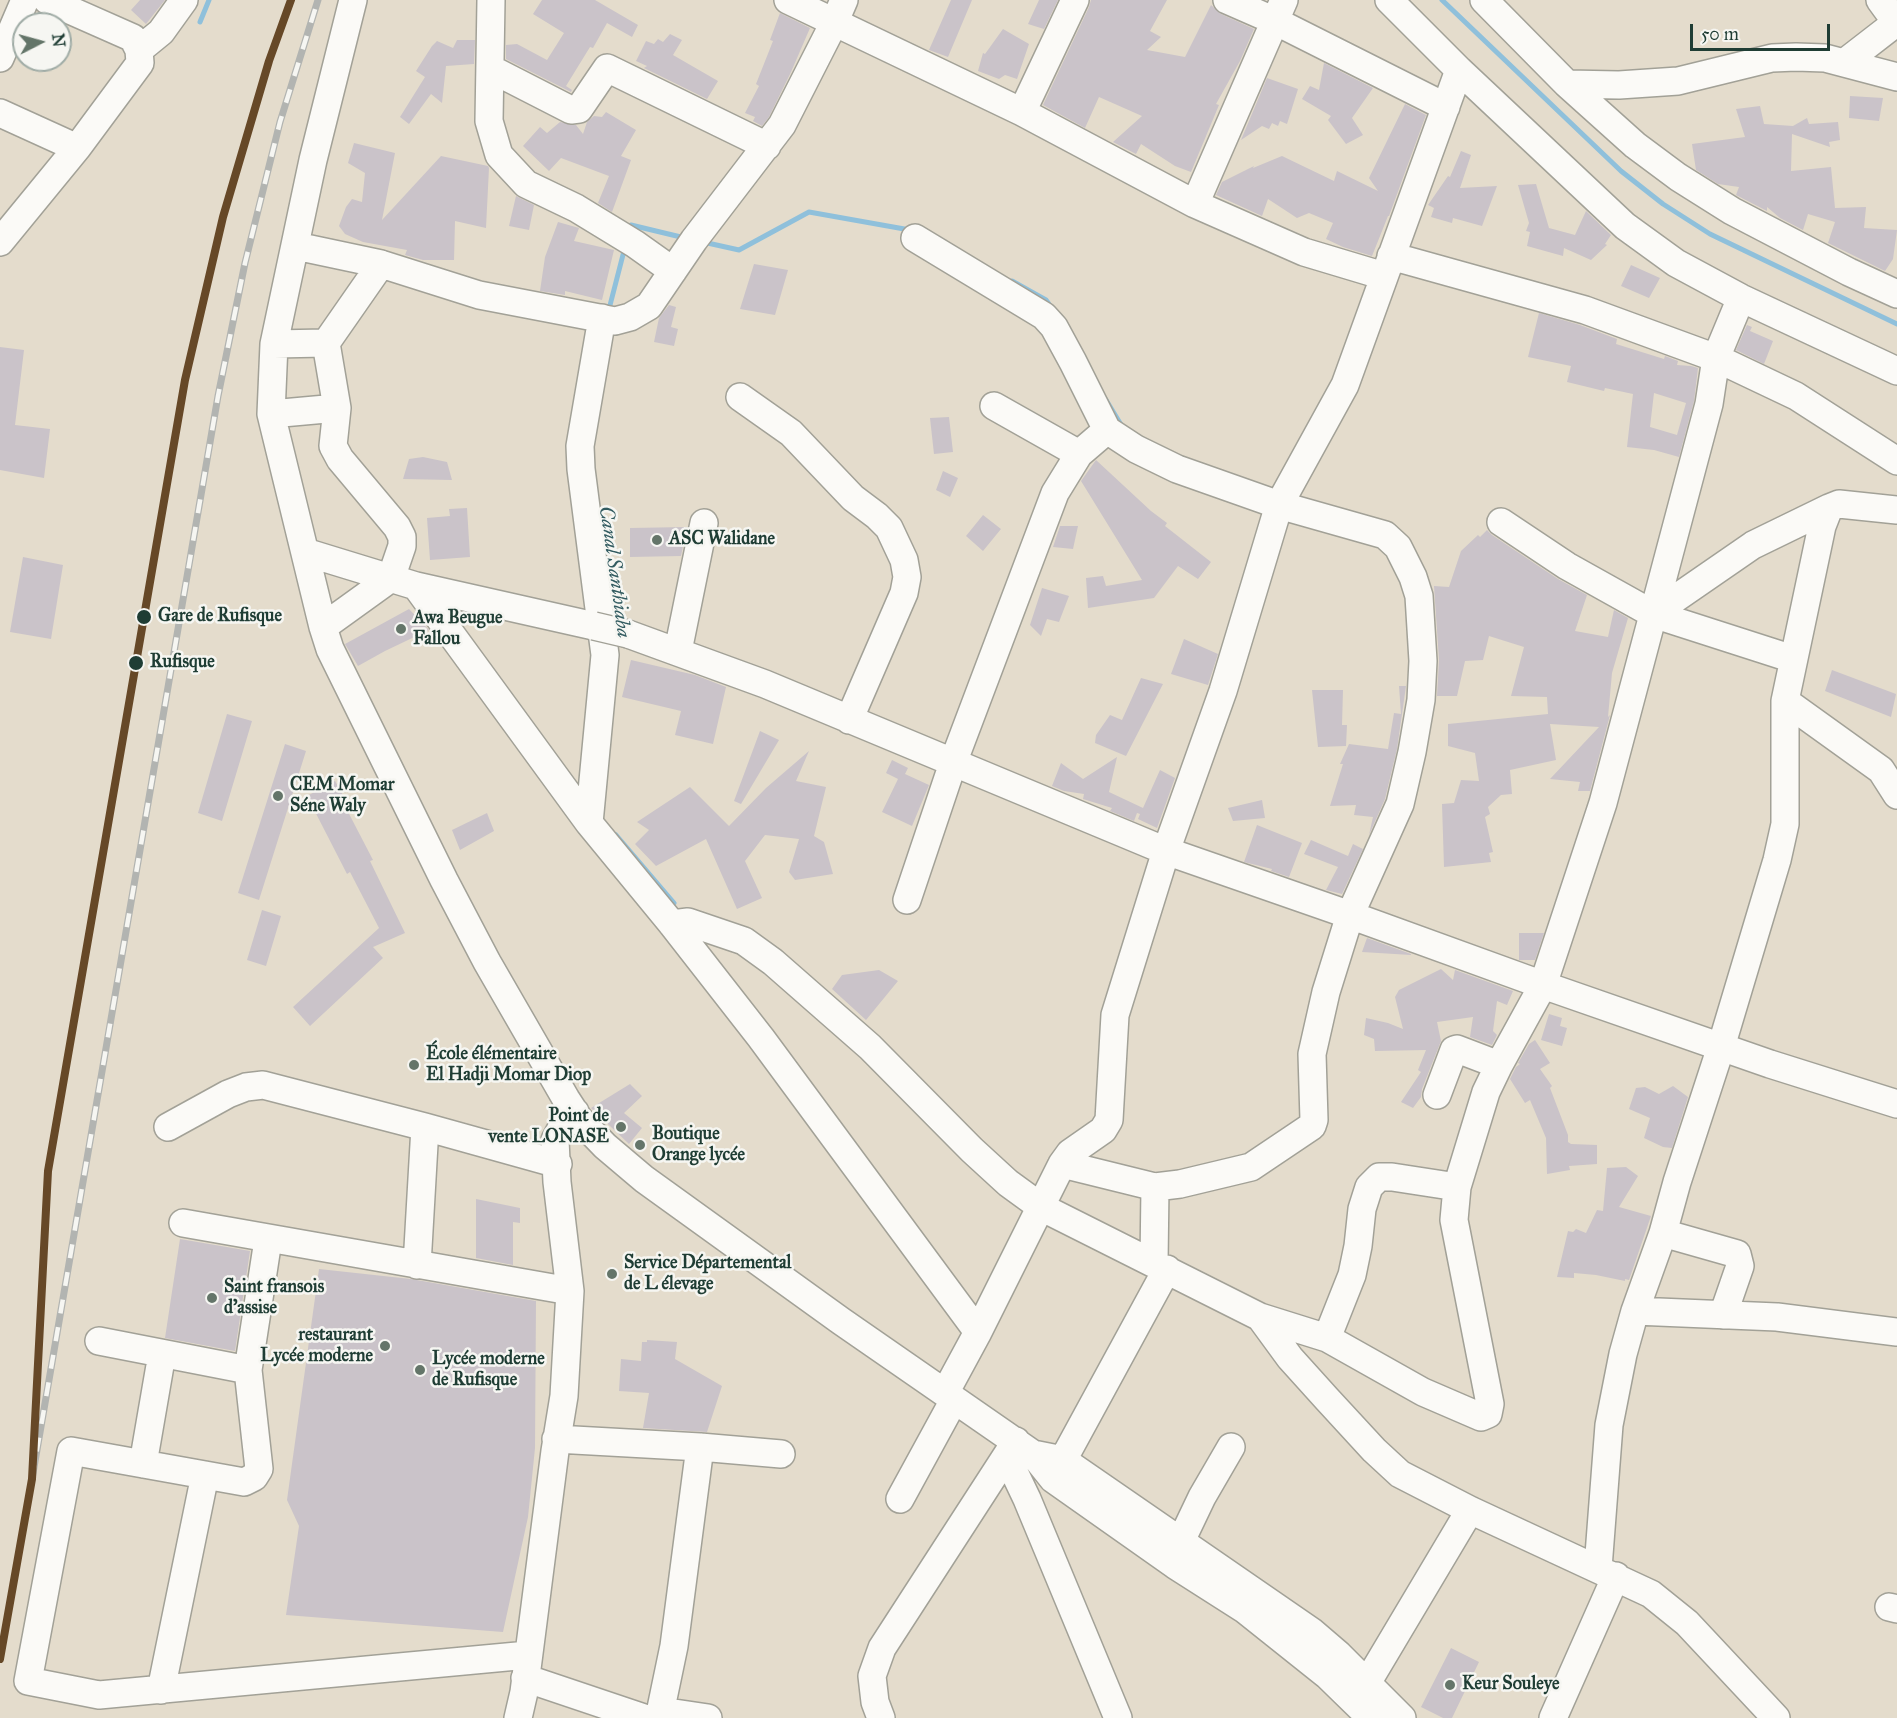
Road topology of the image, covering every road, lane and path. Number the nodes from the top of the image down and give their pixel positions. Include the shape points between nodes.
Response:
1 (25, 0) edge
2 (47, 0) edge
3 (184, 0) edge
4 (353, 0) edge
5 (491, 0) edge
6 (788, 0) edge
7 (1075, 0) edge
8 (1227, 0) edge
9 (1389, 0) edge
10 (1880, 0) edge
11 (1486, 1) edge
12 (839, 10) edge
13 (1279, 10) edge
14 (1897, 22) edge
15 (139, 50) junction
16 (0, 58) edge
17 (1844, 63) junction
18 (491, 69) junction
19 (1459, 70) junction
20 (1897, 77) edge
21 (1568, 84) junction
22 (1446, 107) junction
23 (1022, 112) junction
24 (0, 113) edge
25 (767, 146) junction
26 (77, 148) junction
27 (1195, 204) junction
28 (915, 238) dead end
29 (0, 242) edge
30 (296, 246) junction
31 (381, 264) junction
32 (1388, 266) junction
33 (673, 271) junction
34 (1897, 294) edge
35 (1741, 298) junction
36 (602, 318) junction
37 (326, 343) junction
38 (274, 344) junction
39 (1716, 358) junction
40 (1897, 371) edge
41 (740, 397) dead end
42 (994, 406) dead end
43 (337, 408) junction
44 (271, 414) junction
45 (1107, 430) junction
46 (1079, 454) junction
47 (1897, 461) edge
48 (1279, 505) junction
49 (1829, 508) junction
50 (1897, 510) edge
51 (1501, 522) dead end
52 (704, 523) dead end
53 (305, 552) junction
54 (404, 582) junction
55 (1653, 614) junction
56 (322, 627) junction
57 (678, 651) junction
58 (1793, 659) junction
59 (1785, 701) junction
60 (849, 720) junction
61 (953, 762) junction
62 (1897, 795) edge
63 (589, 823) junction
64 (1166, 851) junction
65 (906, 900) dead end
66 (1350, 915) junction
67 (672, 924) junction
68 (1543, 985) junction
69 (1721, 1047) junction
70 (1499, 1065) junction
71 (1437, 1095) dead end
72 (1897, 1104) edge
73 (575, 1112) junction
74 (168, 1127) dead end
75 (425, 1127) junction
76 (598, 1139) junction
77 (558, 1164) junction
78 (1062, 1164) junction
79 (1155, 1187) junction
80 (1457, 1187) junction
81 (1041, 1207) junction
82 (183, 1223) dead end
83 (1663, 1233) junction
84 (268, 1240) junction
85 (417, 1265) junction
86 (1161, 1266) junction
87 (570, 1291) junction
88 (1635, 1311) junction
89 (1723, 1315) junction
90 (1260, 1317) junction
91 (978, 1332) junction
92 (1897, 1332) edge
93 (1327, 1338) junction
94 (99, 1341) dead end
95 (162, 1353) junction
96 (248, 1370) junction
97 (950, 1396) junction
98 (556, 1439) junction
99 (700, 1447) junction
100 (1231, 1447) dead end
101 (1019, 1451) junction
102 (781, 1454) dead end
103 (1063, 1460) junction
104 (143, 1464) junction
105 (205, 1475) junction
106 (900, 1499) dead end
107 (1470, 1510) junction
108 (1181, 1541) junction
109 (1607, 1572) junction
110 (527, 1666) junction
111 (1367, 1683) junction
112 (161, 1690) junction
113 (655, 1716) edge
114 (518, 1718) edge
115 (708, 1718) edge
116 (881, 1718) edge
117 (1118, 1718) edge
118 (1371, 1718) edge
119 (1402, 1718) edge
120 (1553, 1718) edge
121 (1776, 1718) edge

1 - 16 street
2 - 15 street via 133,38
3 - 15 street via 161,32
4 - 30 street
5 - 18 street
6 - 12 street
7 - 23 street
8 - 13 street
9 - 19 street
10 - 14 street
11 - 21 street
12 - 23 street
12 - 25 street via 782,125
13 - 22 street
13 - 27 street
14 - 17 street
15 - 26 street via 140,63
17 - 20 street
17 - 21 street via 1826,58 1772,58 1678,81
18 - 25 street via 572,111 579,109 607,68
18 - 33 street via 489,121 499,155 526,184 576,208
19 - 22 street
19 - 35 street via 1625,226 1676,263
21 - 34 street via 1635,145 1732,211
22 - 32 street
23 - 27 street
24 - 26 street
25 - 33 street
26 - 29 street
27 - 32 street via 1304,252
28 - 45 street via 1044,316 1054,327
30 - 31 street
30 - 38 street
31 - 36 street via 479,295
31 - 37 street
32 - 39 street via 1585,310
32 - 48 street via 1345,385
33 - 36 street via 649,306 615,321
35 - 39 street
35 - 40 street
36 - 63 street via 580,446 605,655
37 - 38 street
37 - 43 street
38 - 44 street
39 - 47 street via 1796,396
39 - 55 street via 1709,404
41 - 60 street via 791,433 853,498 877,516 889,528 904,560 904,593
42 - 46 street
43 - 44 street
43 - 54 street via 333,446 339,459 398,527
44 - 53 street
45 - 46 street
45 - 48 street via 1177,469
46 - 61 street via 1055,493
48 - 64 street via 1223,691
48 - 66 street via 1385,535 1398,547 1419,596 1421,700 1400,804
49 - 50 street via 1839,504
49 - 55 street via 1753,545
49 - 58 street
51 - 55 street via 1567,566
52 - 57 street
53 - 54 street
53 - 56 street
54 - 56 street
54 - 57 street, bridge via 628,634
54 - 63 street
55 - 58 street
55 - 68 street via 1603,803
56 - 73 street via 444,880
57 - 60 street
58 - 59 street
59 - 62 street via 1881,770
59 - 69 street via 1785,824
60 - 61 street
61 - 64 street
61 - 65 street
63 - 67 street
64 - 66 street
64 - 78 street via 1115,1015 1109,1120 1103,1130 1070,1153
66 - 68 street
66 - 79 street via 1312,1054 1312,1126 1251,1167 1180,1185
67 - 81 street via 688,922 744,941 773,962 870,1047 1008,1183
67 - 91 street via 811,1104
68 - 69 street
68 - 70 street
69 - 72 street
69 - 83 street
70 - 71 street via 1457,1048
70 - 80 street via 1486,1092
73 - 76 street
73 - 77 street via 555,1140
74 - 75 street via 228,1094 263,1085
75 - 77 street
75 - 85 street
76 - 77 street
76 - 97 street via 644,1179
77 - 87 street
78 - 79 street
78 - 81 street
79 - 86 street
80 - 93 street via 1379,1177 1369,1187 1352,1275
80 - 93 street via 1454,1220 1490,1404 1488,1414 1481,1417 1423,1392
81 - 86 street
81 - 91 street
82 - 84 street
83 - 88 street
83 - 89 street via 1737,1254 1740,1266
84 - 85 street
84 - 96 street
85 - 87 street
86 - 90 street
86 - 103 street
87 - 98 street via 564,1396
88 - 89 street
88 - 109 street via 1609,1425
89 - 92 street via 1777,1317
90 - 93 street
90 - 107 street via 1290,1358 1391,1466
91 - 97 street
94 - 95 street
95 - 96 street
95 - 104 street
96 - 105 street via 259,1469 244,1482
97 - 101 street
97 - 106 street
98 - 99 street
98 - 110 street
99 - 102 street
99 - 113 street via 674,1646
100 - 108 street
101 - 103 street
101 - 116 street via 882,1648 872,1676
101 - 117 street via 1027,1499
101 - 118 street via 1175,1565 1244,1609 1299,1651
103 - 108 street
104 - 105 street
104 - 112 street via 71,1451 28,1681 99,1695
105 - 112 street
107 - 109 street
107 - 111 street
108 - 111 street via 1319,1638
109 - 120 street
109 - 121 street via 1651,1594 1687,1623
110 - 112 street
110 - 113 street
110 - 114 street
111 - 119 street
113 - 115 street

